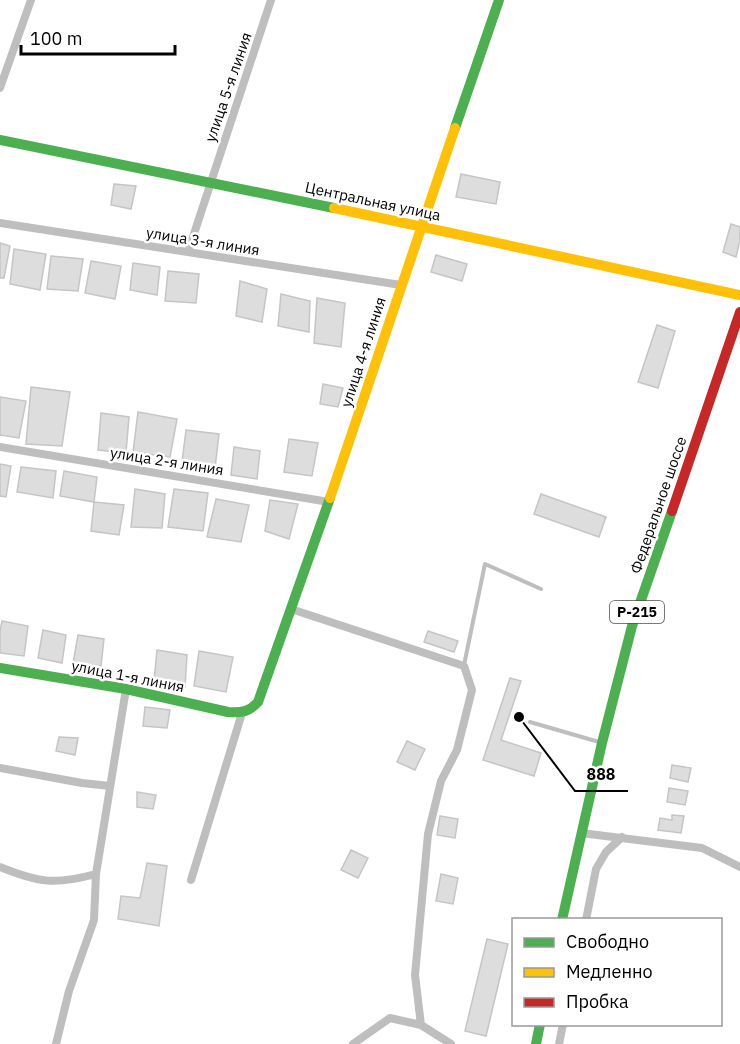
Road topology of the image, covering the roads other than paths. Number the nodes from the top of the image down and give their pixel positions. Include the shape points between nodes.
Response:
1 (32, 0) edge
2 (272, 0) edge
3 (499, 0) edge
4 (0, 88) edge
5 (0, 140) edge
6 (210, 183) junction
7 (0, 223) edge
8 (421, 226) junction
9 (188, 252) junction
10 (401, 285) junction
11 (740, 295) edge
12 (740, 312) edge
13 (0, 447) edge
14 (329, 502) junction
15 (541, 590) dead end
16 (291, 609) junction
17 (464, 666) junction
18 (0, 668) edge
19 (126, 689) junction
20 (246, 712) junction
21 (530, 722) dead end
22 (602, 743) junction
23 (0, 768) edge
24 (110, 786) junction
25 (581, 833) junction
26 (622, 837) junction
27 (0, 867) edge
28 (740, 867) edge
29 (96, 874) junction
30 (191, 880) dead end
31 (562, 918) edge
32 (586, 918) edge
33 (421, 1025) junction
34 (540, 1026) edge
35 (563, 1026) edge
36 (56, 1044) edge
37 (353, 1044) edge
38 (451, 1044) edge
39 (536, 1044) edge
40 (559, 1044) edge

1 - 4 street
2 - 6 street, улица 5-я линия
3 - 8 main road, улица 4-я линия
5 - 6 main road, Центральная улица
6 - 8 main road, Центральная улица
6 - 9 street, улица 5-я линия
7 - 9 street, улица 3-я линия
8 - 10 main road, улица 4-я линия
8 - 11 main road, Центральная улица
9 - 10 street, улица 3-я линия
10 - 14 main road, улица 4-я линия
12 - 22 main road, Федеральное шоссе / Р-215 via 632,626
13 - 14 street, улица 2-я линия
14 - 16 main road, улица 4-я линия
15 - 17 lane via 485,564
16 - 17 street
16 - 20 main road, улица 4-я линия via 258,702
17 - 33 street via 472,690 457,750 441,781 428,834 416,975
18 - 19 main road, улица 1-я линия
19 - 20 main road, улица 1-я линия via 228,712
19 - 24 street
20 - 30 street
21 - 22 lane
22 - 25 main road, Федеральное шоссе / Р-215
23 - 24 street
24 - 29 street
25 - 26 street
25 - 31 main road, Федеральное шоссе / Р-215
26 - 28 street via 702,848
26 - 32 street via 596,869
27 - 29 street via 35,880 55,882
29 - 36 street via 94,920 69,991
33 - 37 street via 390,1018
33 - 38 street
34 - 39 main road
35 - 40 street

